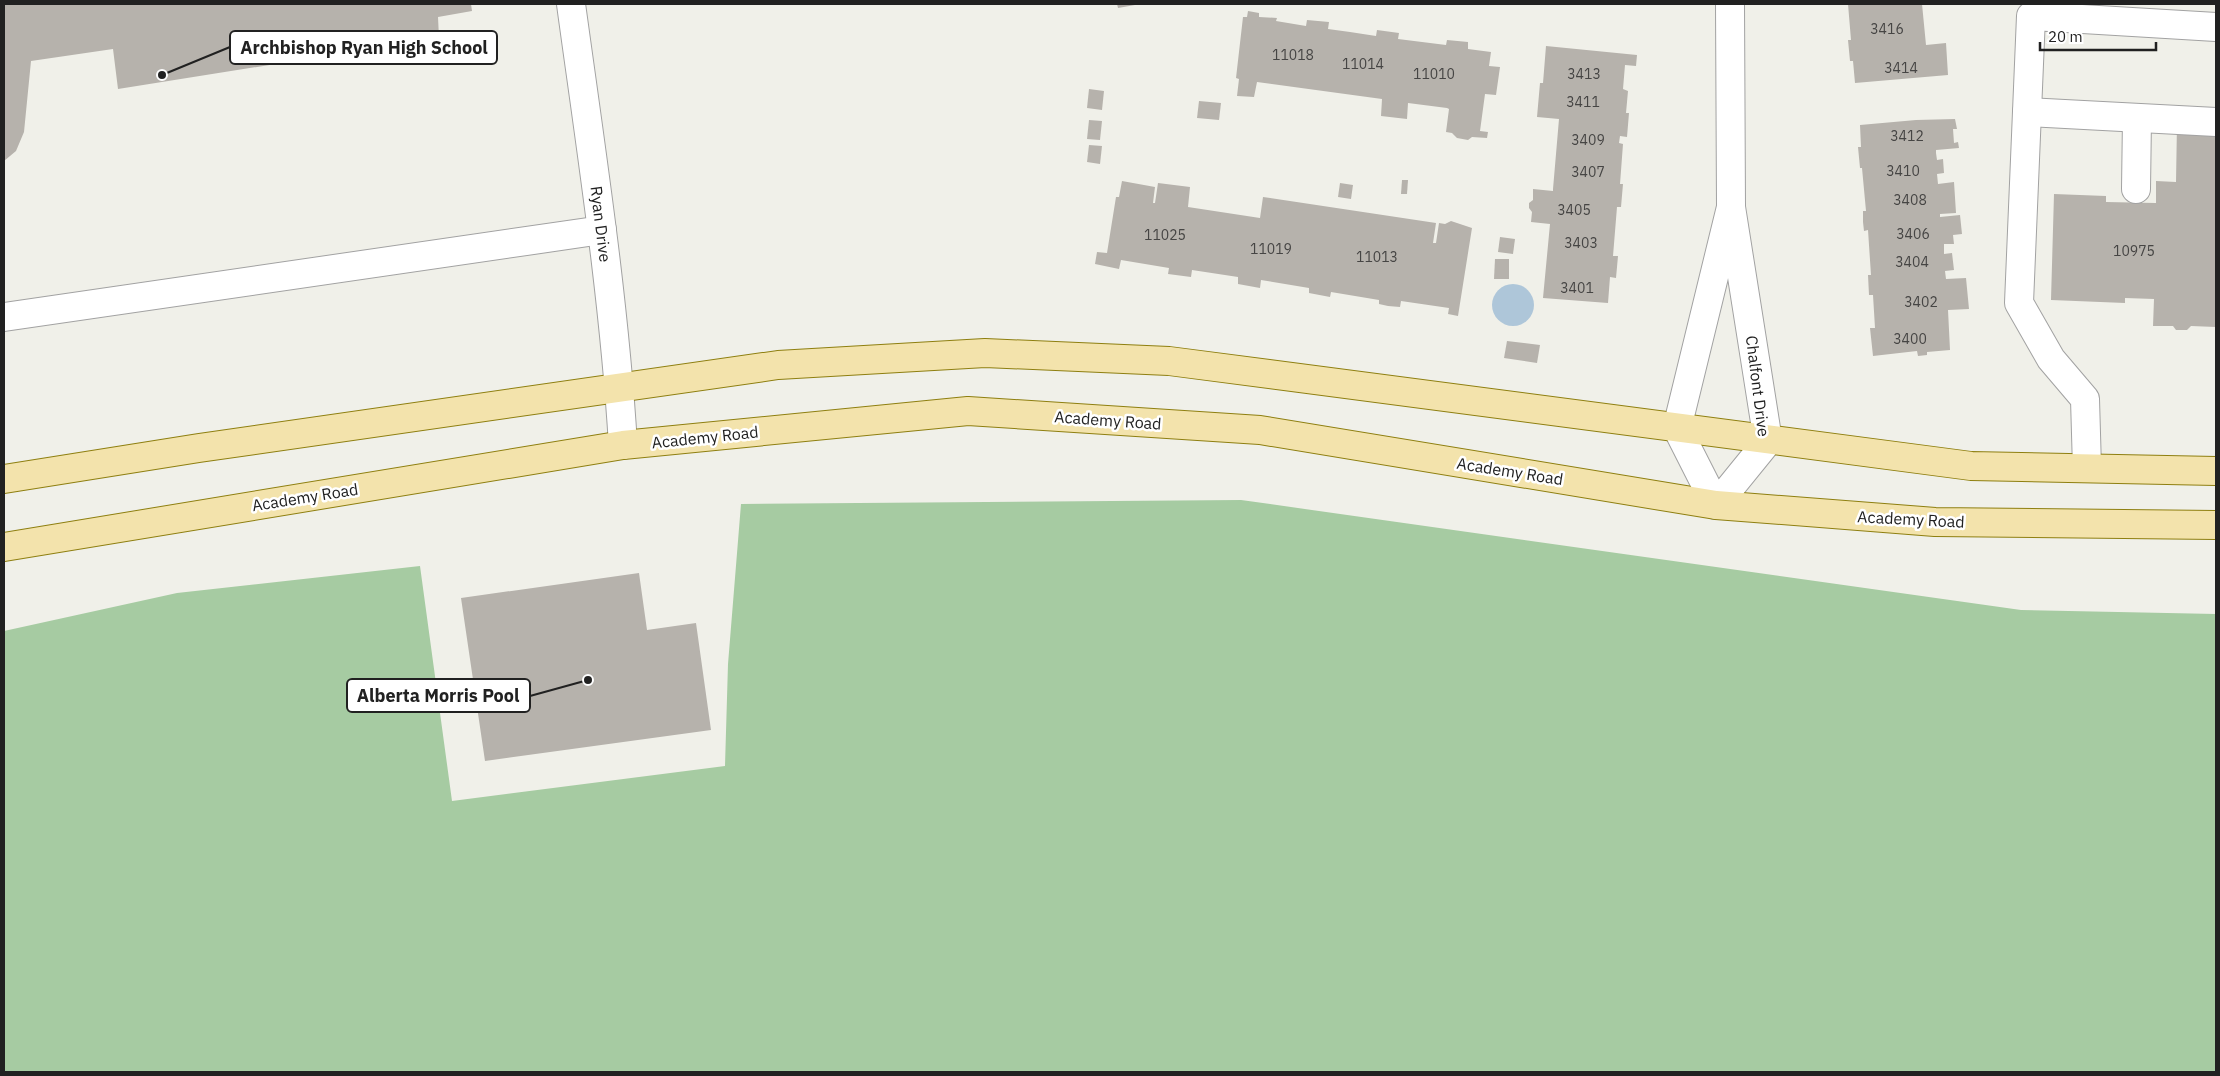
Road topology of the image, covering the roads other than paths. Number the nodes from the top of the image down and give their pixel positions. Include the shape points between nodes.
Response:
1 (571, 4) edge
2 (1730, 4) edge
3 (2216, 27) edge
4 (2027, 112) junction
5 (2137, 118) junction
6 (2216, 122) edge
7 (2136, 189) dead end
8 (1731, 207) junction
9 (602, 230) junction
10 (4, 318) edge
11 (619, 388) junction
12 (1677, 428) junction
13 (1768, 441) junction
14 (623, 445) junction
15 (2087, 468) junction
16 (2216, 470) edge
17 (4, 479) edge
18 (1716, 505) junction
19 (2216, 525) edge
20 (4, 547) edge

1 - 9 street, Ryan Drive
2 - 8 street, Chalfont Drive
3 - 4 street via 2031,16
4 - 5 street
4 - 15 street via 2019,303 2051,359 2086,399
5 - 6 street
5 - 7 street
8 - 12 street, Chalfont Drive
8 - 13 street, Chalfont Drive
9 - 10 street
9 - 11 street, Ryan Drive
11 - 12 main road via 778,365 985,353 1169,361
11 - 14 street, Ryan Drive
11 - 17 main road
12 - 13 main road
12 - 18 street
13 - 15 main road via 1971,466
13 - 18 street, Chalfont Drive
14 - 18 main road, Academy Road via 968,411 1260,430
14 - 20 main road, Academy Road
15 - 16 main road
18 - 19 main road, Academy Road via 1934,522

